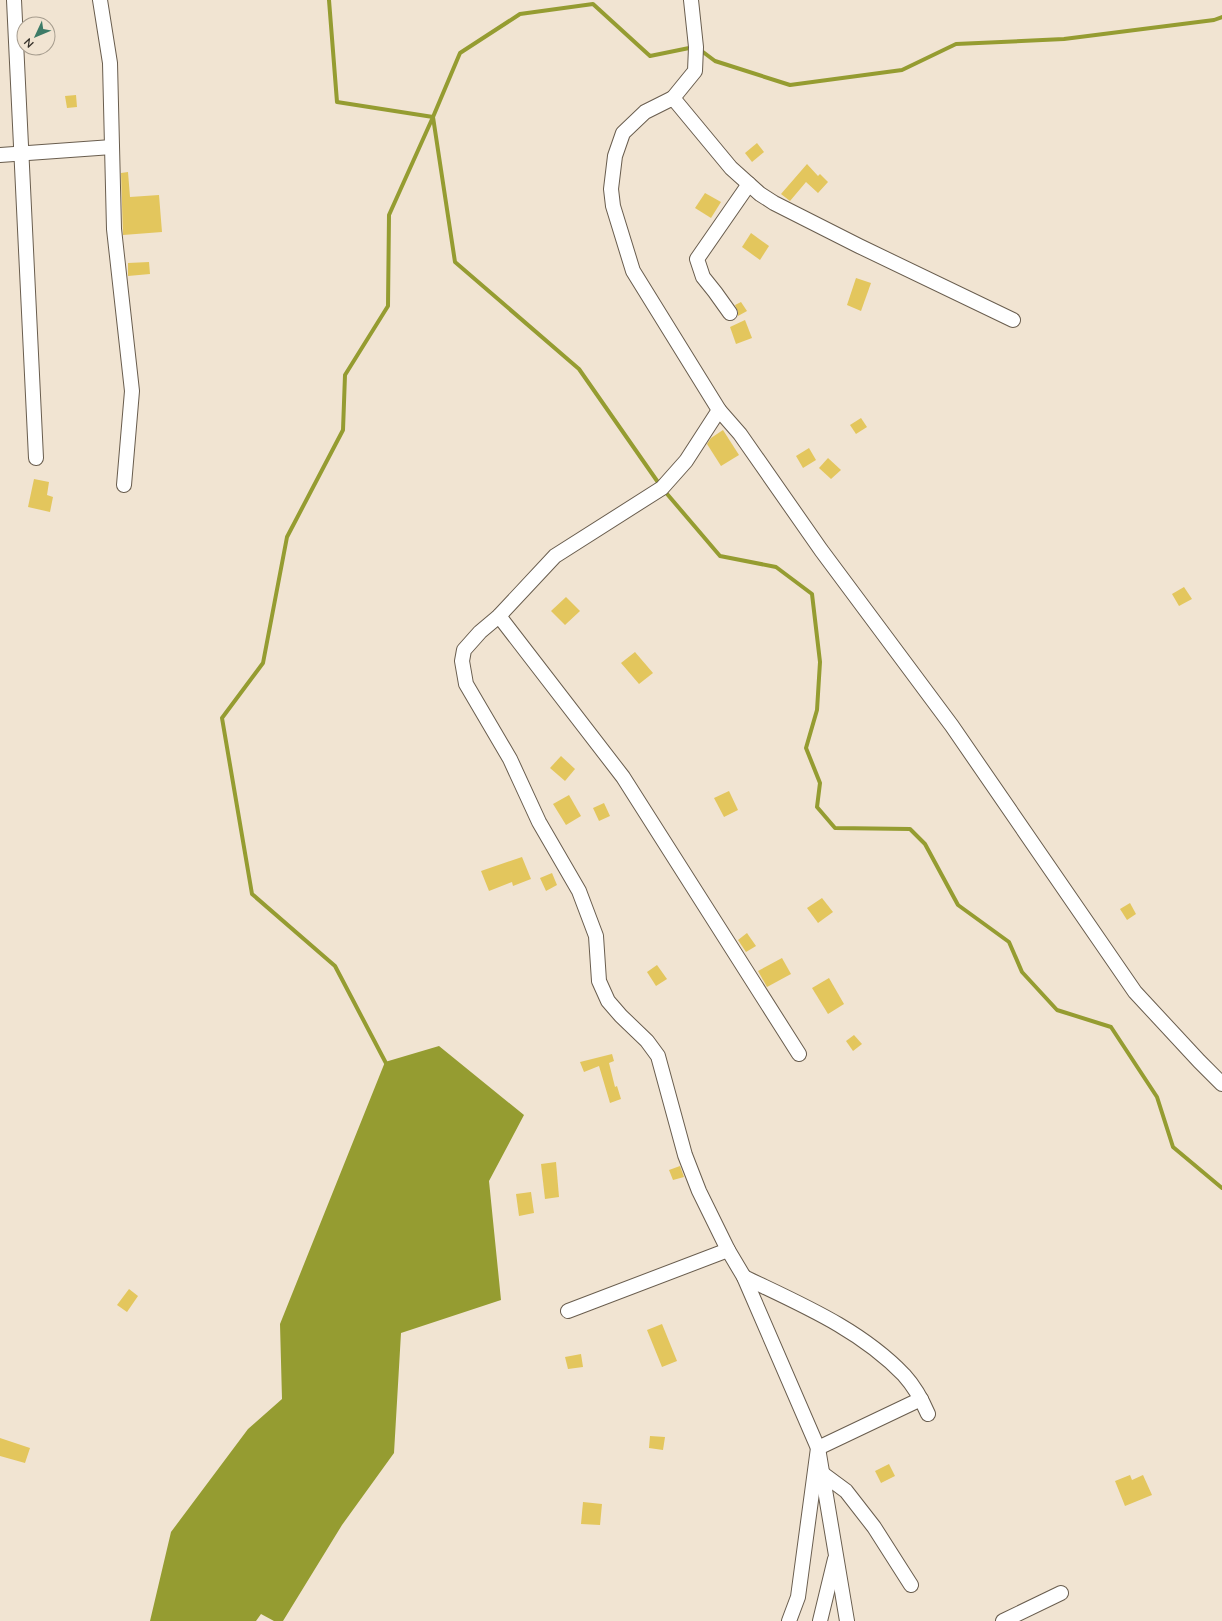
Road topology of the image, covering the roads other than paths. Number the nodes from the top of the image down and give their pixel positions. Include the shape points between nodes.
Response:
1 (14, 0) edge
2 (100, 0) edge
3 (692, 0) edge
4 (673, 98) junction
5 (112, 147) junction
6 (22, 154) junction
7 (0, 155) edge
8 (749, 184) junction
9 (730, 313) dead end
10 (1013, 320) dead end
11 (719, 410) junction
12 (36, 458) dead end
13 (124, 485) dead end
14 (499, 616) junction
15 (799, 1054) dead end
16 (1222, 1084) edge
17 (728, 1250) junction
18 (744, 1277) junction
19 (568, 1311) dead end
20 (921, 1399) junction
21 (928, 1414) dead end
22 (818, 1448) junction
23 (823, 1474) junction
24 (836, 1554) junction
25 (911, 1585) dead end
26 (1062, 1593) dead end
27 (789, 1621) edge
28 (820, 1621) edge
29 (847, 1621) edge
30 (1003, 1621) edge

1 - 6 street
2 - 5 street via 110,62
3 - 4 street via 696,47 695,71
4 - 8 street via 731,168
4 - 11 street via 646,112 623,133 615,156 611,190 633,271
5 - 6 street
5 - 13 street via 114,229 132,391
6 - 7 street
6 - 12 street
8 - 9 street via 697,259 703,277
8 - 10 street via 774,203
11 - 14 street via 686,461 662,488 555,556
11 - 16 street via 740,434 821,550 952,726 1135,992
14 - 15 street via 623,777
14 - 17 street via 464,650 462,661 466,684 510,759 539,822 579,891 596,936 599,981 608,1001 658,1056 684,1155
17 - 18 street
17 - 19 street
18 - 20 street via 812,1310 862,1339 905,1376
18 - 22 street
20 - 21 street
20 - 22 street
22 - 23 street
22 - 27 street via 798,1597
23 - 24 street
23 - 25 street via 846,1491 874,1527
24 - 28 street
24 - 29 street
26 - 30 street

